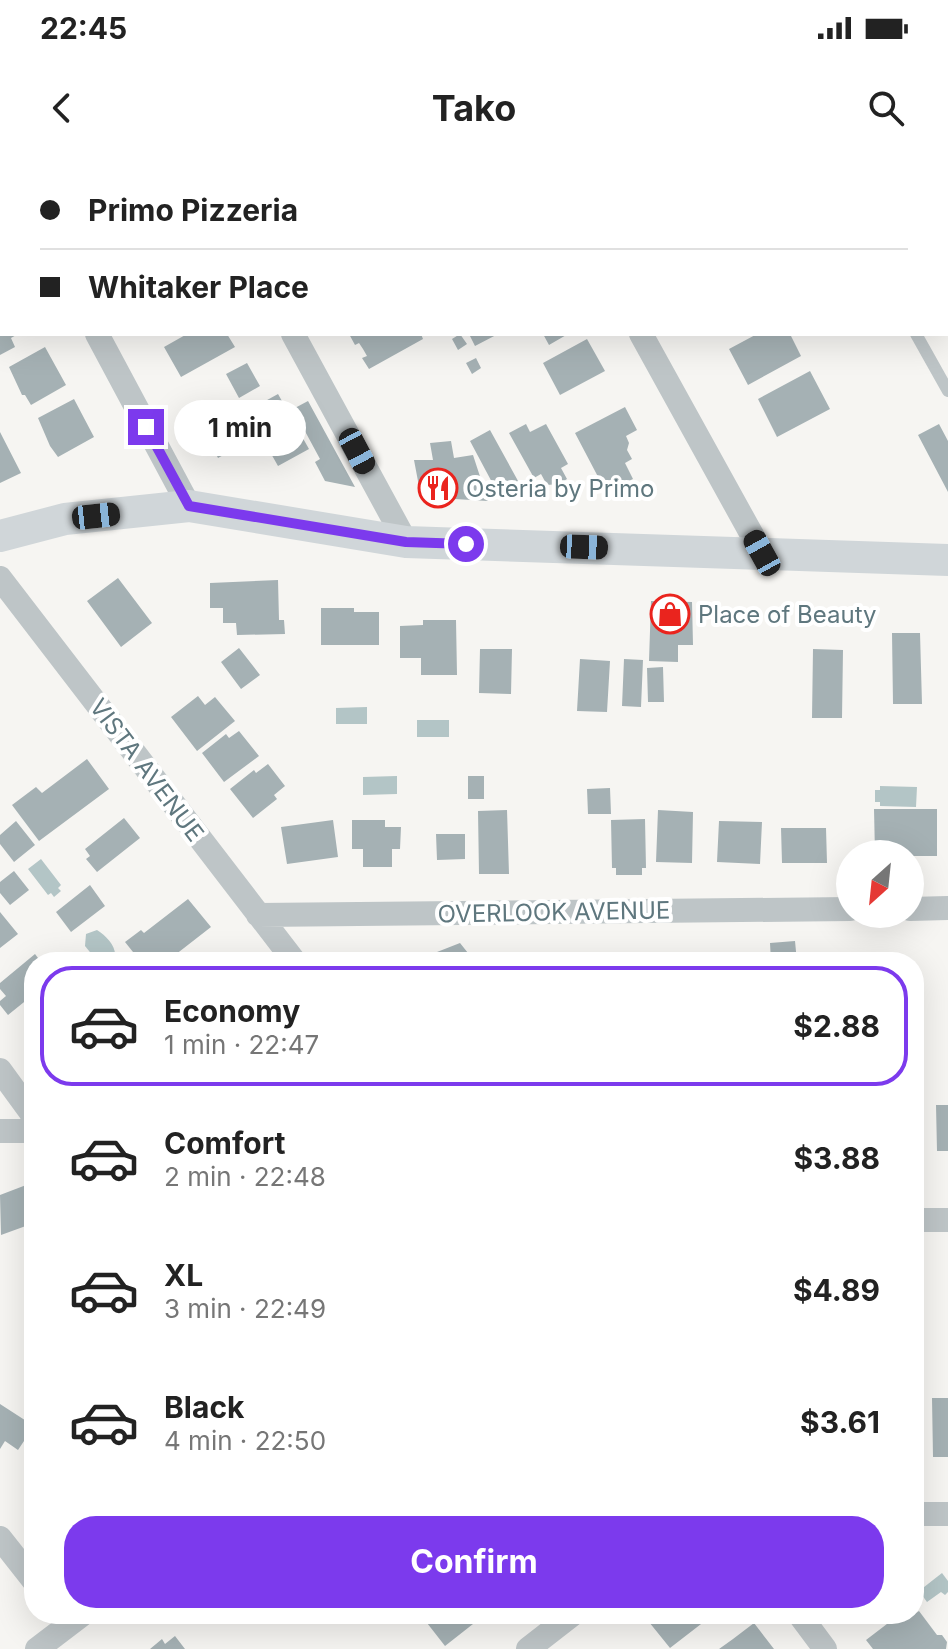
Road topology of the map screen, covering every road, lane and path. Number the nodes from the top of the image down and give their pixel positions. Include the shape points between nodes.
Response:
1 (98, 336) edge
2 (294, 336) edge
3 (642, 336) edge
4 (917, 336) edge
5 (948, 391) edge
6 (189, 506) junction
7 (0, 536) edge
8 (406, 542) junction
9 (762, 553) junction
10 (948, 560) edge
11 (0, 578) edge
12 (948, 908) edge
13 (836, 909) edge
14 (924, 909) edge
15 (258, 915) junction
16 (287, 952) edge
17 (0, 1070) edge
18 (24, 1103) edge
19 (0, 1131) edge
20 (24, 1131) edge
21 (924, 1220) edge
22 (948, 1220) edge
23 (924, 1514) edge
24 (948, 1514) edge
25 (0, 1538) edge
26 (24, 1568) edge
27 (64, 1624) edge
28 (560, 1624) edge
29 (806, 1624) edge
30 (37, 1649) edge
31 (528, 1649) edge
32 (825, 1649) edge

1 - 6 street
2 - 8 street
3 - 9 street
4 - 5 lane
6 - 7 main road via 65,519
6 - 8 main road
8 - 9 main road
9 - 10 main road
11 - 15 street, VISTA AVENUE
12 - 14 street
13 - 15 street, OVERLOOK AVENUE
15 - 16 street, VISTA AVENUE
17 - 18 street
19 - 20 street
21 - 22 street
23 - 24 street
25 - 26 street
27 - 30 street
28 - 31 street
29 - 32 street

